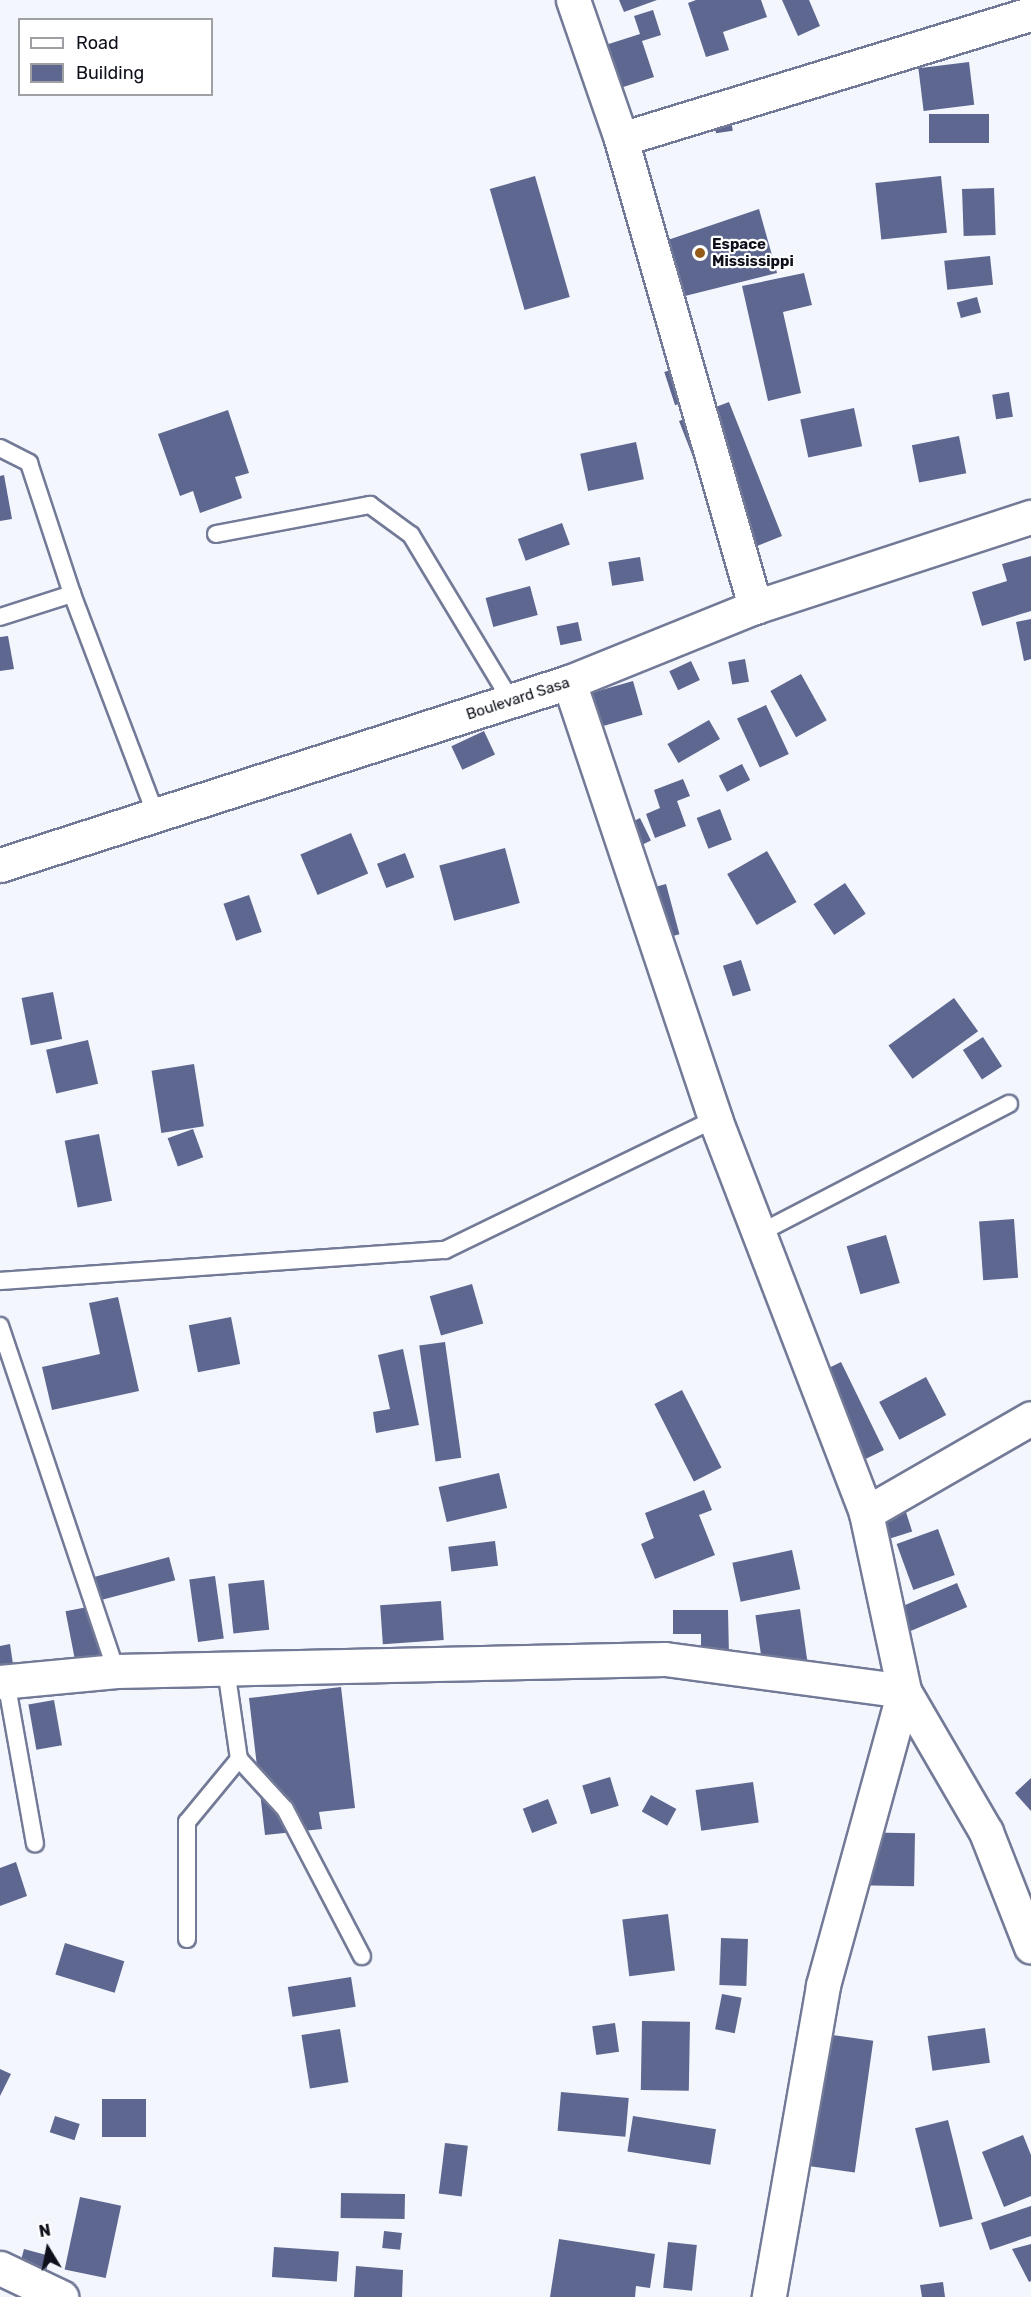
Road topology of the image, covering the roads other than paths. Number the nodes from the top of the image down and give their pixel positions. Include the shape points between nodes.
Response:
1 (573, 0) edge
2 (1031, 14) edge
3 (621, 139) junction
4 (0, 448) edge
5 (1031, 517) edge
6 (216, 534) dead end
7 (72, 594) junction
8 (754, 607) junction
9 (0, 617) edge
10 (568, 682) junction
11 (511, 701) junction
12 (157, 818) junction
13 (0, 865) edge
14 (1009, 1104) dead end
15 (715, 1119) junction
16 (756, 1235) junction
17 (0, 1281) edge
18 (0, 1326) edge
19 (1031, 1418) edge
20 (866, 1513) junction
21 (225, 1669) junction
22 (116, 1671) junction
23 (3, 1681) edge
24 (904, 1691) junction
25 (239, 1759) junction
26 (35, 1843) dead end
27 (187, 1939) dead end
28 (1031, 1947) edge
29 (362, 1956) dead end
30 (0, 2268) edge
31 (61, 2297) edge
32 (769, 2297) edge

1 - 3 street
2 - 3 street
3 - 8 street
4 - 7 lane via 29,463
5 - 8 street, Boulevard Sasa
6 - 11 lane via 370,505 411,535
7 - 9 lane
7 - 12 lane
8 - 10 street, Boulevard Sasa
10 - 11 street, Boulevard Sasa
10 - 15 street
11 - 12 street, Boulevard Sasa
12 - 13 street, Boulevard Sasa
14 - 16 lane
15 - 16 street
15 - 17 lane via 445,1250
16 - 20 street
18 - 22 lane
19 - 20 street
20 - 24 street
21 - 22 street
21 - 24 street via 665,1659
21 - 25 lane
22 - 23 street
23 - 26 lane
24 - 28 street via 986,1832
24 - 32 street via 823,1986
25 - 27 lane via 187,1822
25 - 29 lane via 285,1809
30 - 31 street

